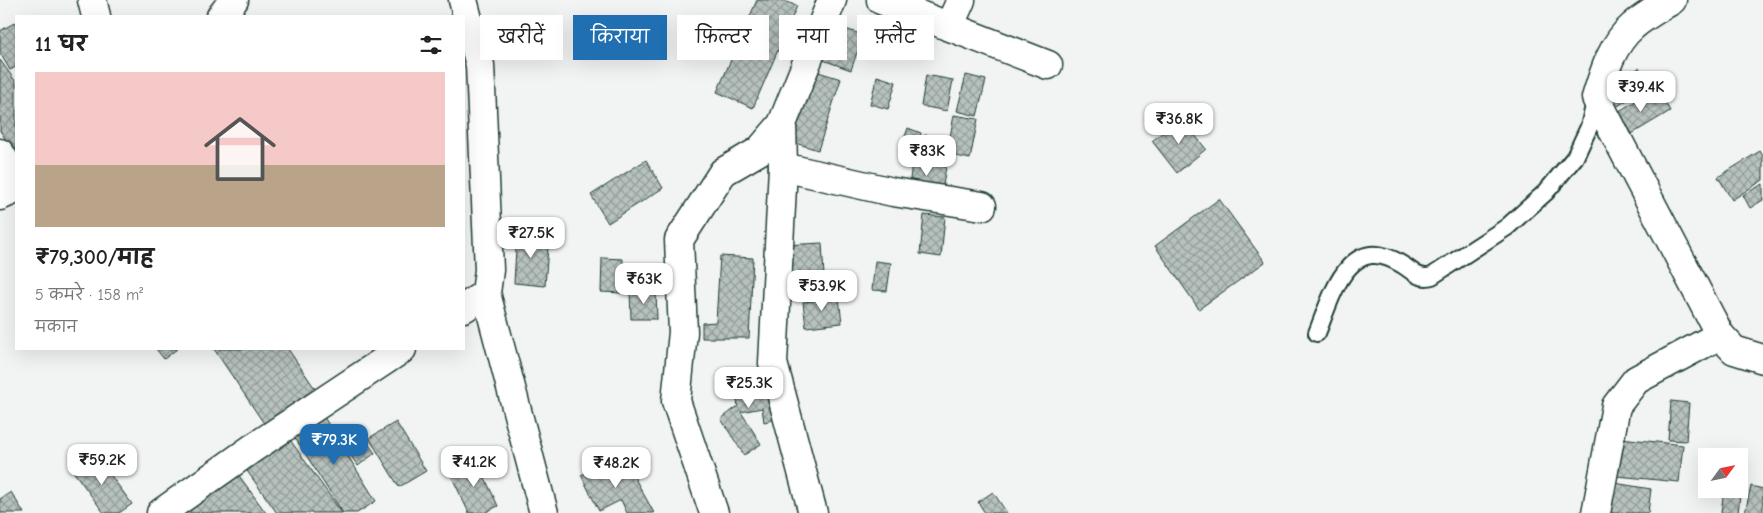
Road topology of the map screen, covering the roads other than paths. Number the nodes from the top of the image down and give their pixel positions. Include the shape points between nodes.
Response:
1 (92, 0) edge
2 (234, 0) edge
3 (463, 0) edge
4 (832, 0) edge
5 (961, 0) edge
6 (1672, 0) edge
7 (892, 2) edge
8 (96, 15) edge
9 (222, 15) edge
10 (949, 27) junction
11 (1048, 65) dead end
12 (1596, 98) junction
13 (782, 124) junction
14 (0, 153) edge
15 (783, 167) junction
16 (15, 178) edge
17 (15, 189) edge
18 (0, 196) edge
19 (982, 206) dead end
20 (486, 293) junction
21 (465, 307) edge
22 (1317, 333) dead end
23 (1720, 335) junction
24 (400, 350) edge
25 (1763, 359) edge
26 (540, 512) edge
27 (161, 513) edge
28 (714, 513) edge
29 (813, 513) edge
30 (1596, 513) edge

1 - 8 street
2 - 9 street
3 - 20 street via 480,65 488,270
4 - 13 street
5 - 10 street
6 - 12 street via 1633,26 1618,44
7 - 10 street
10 - 11 street
12 - 22 lane via 1589,128 1575,157 1546,192 1507,228 1426,278 1382,254 1352,262 1339,279
12 - 23 street
13 - 15 street
13 - 28 street via 759,152 723,172 679,240 683,332 676,402
14 - 16 street
15 - 19 street via 893,192
15 - 29 street via 773,363
17 - 18 street
20 - 21 street
20 - 26 street
23 - 25 street via 1734,350
23 - 30 street via 1636,380 1616,406
24 - 27 street

